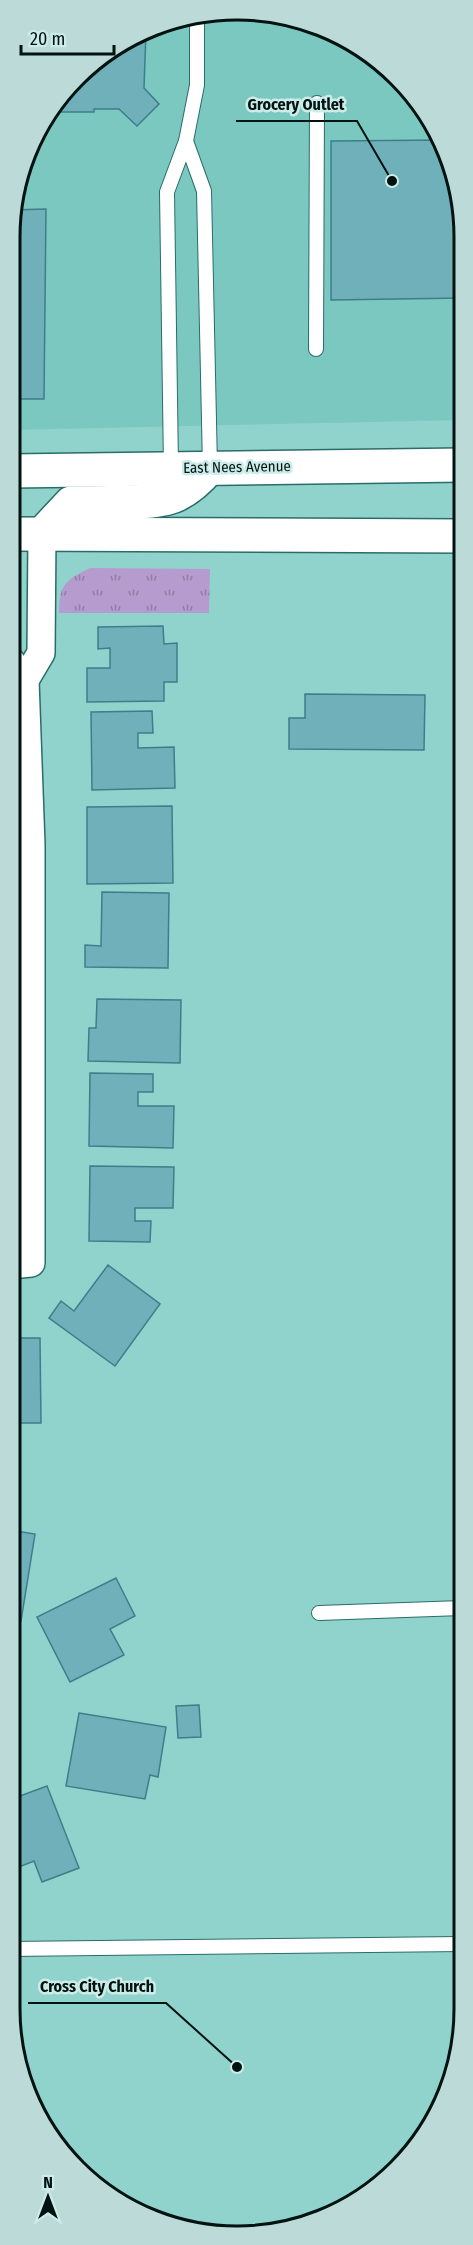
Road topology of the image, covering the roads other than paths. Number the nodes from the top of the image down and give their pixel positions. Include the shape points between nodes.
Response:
1 (197, 23) edge
2 (317, 103) dead end
3 (186, 141) junction
4 (316, 349) dead end
5 (454, 465) edge
6 (171, 467) junction
7 (210, 467) junction
8 (20, 471) edge
9 (26, 534) edge
10 (454, 536) edge
11 (20, 669) edge
12 (20, 697) edge
13 (21, 1264) edge
14 (454, 1608) edge
15 (319, 1613) dead end
16 (454, 1944) edge
17 (20, 1949) edge

1 - 3 lane via 197,86
2 - 4 lane
3 - 6 lane via 167,192
3 - 7 lane via 204,191
5 - 7 main road, East Nees Avenue
6 - 7 main road, East Nees Avenue
6 - 8 main road, East Nees Avenue
7 - 9 main road via 201,479 173,497 71,503
9 - 10 main road
9 - 11 street via 41,653
12 - 13 street via 31,845
14 - 15 lane
16 - 17 lane

